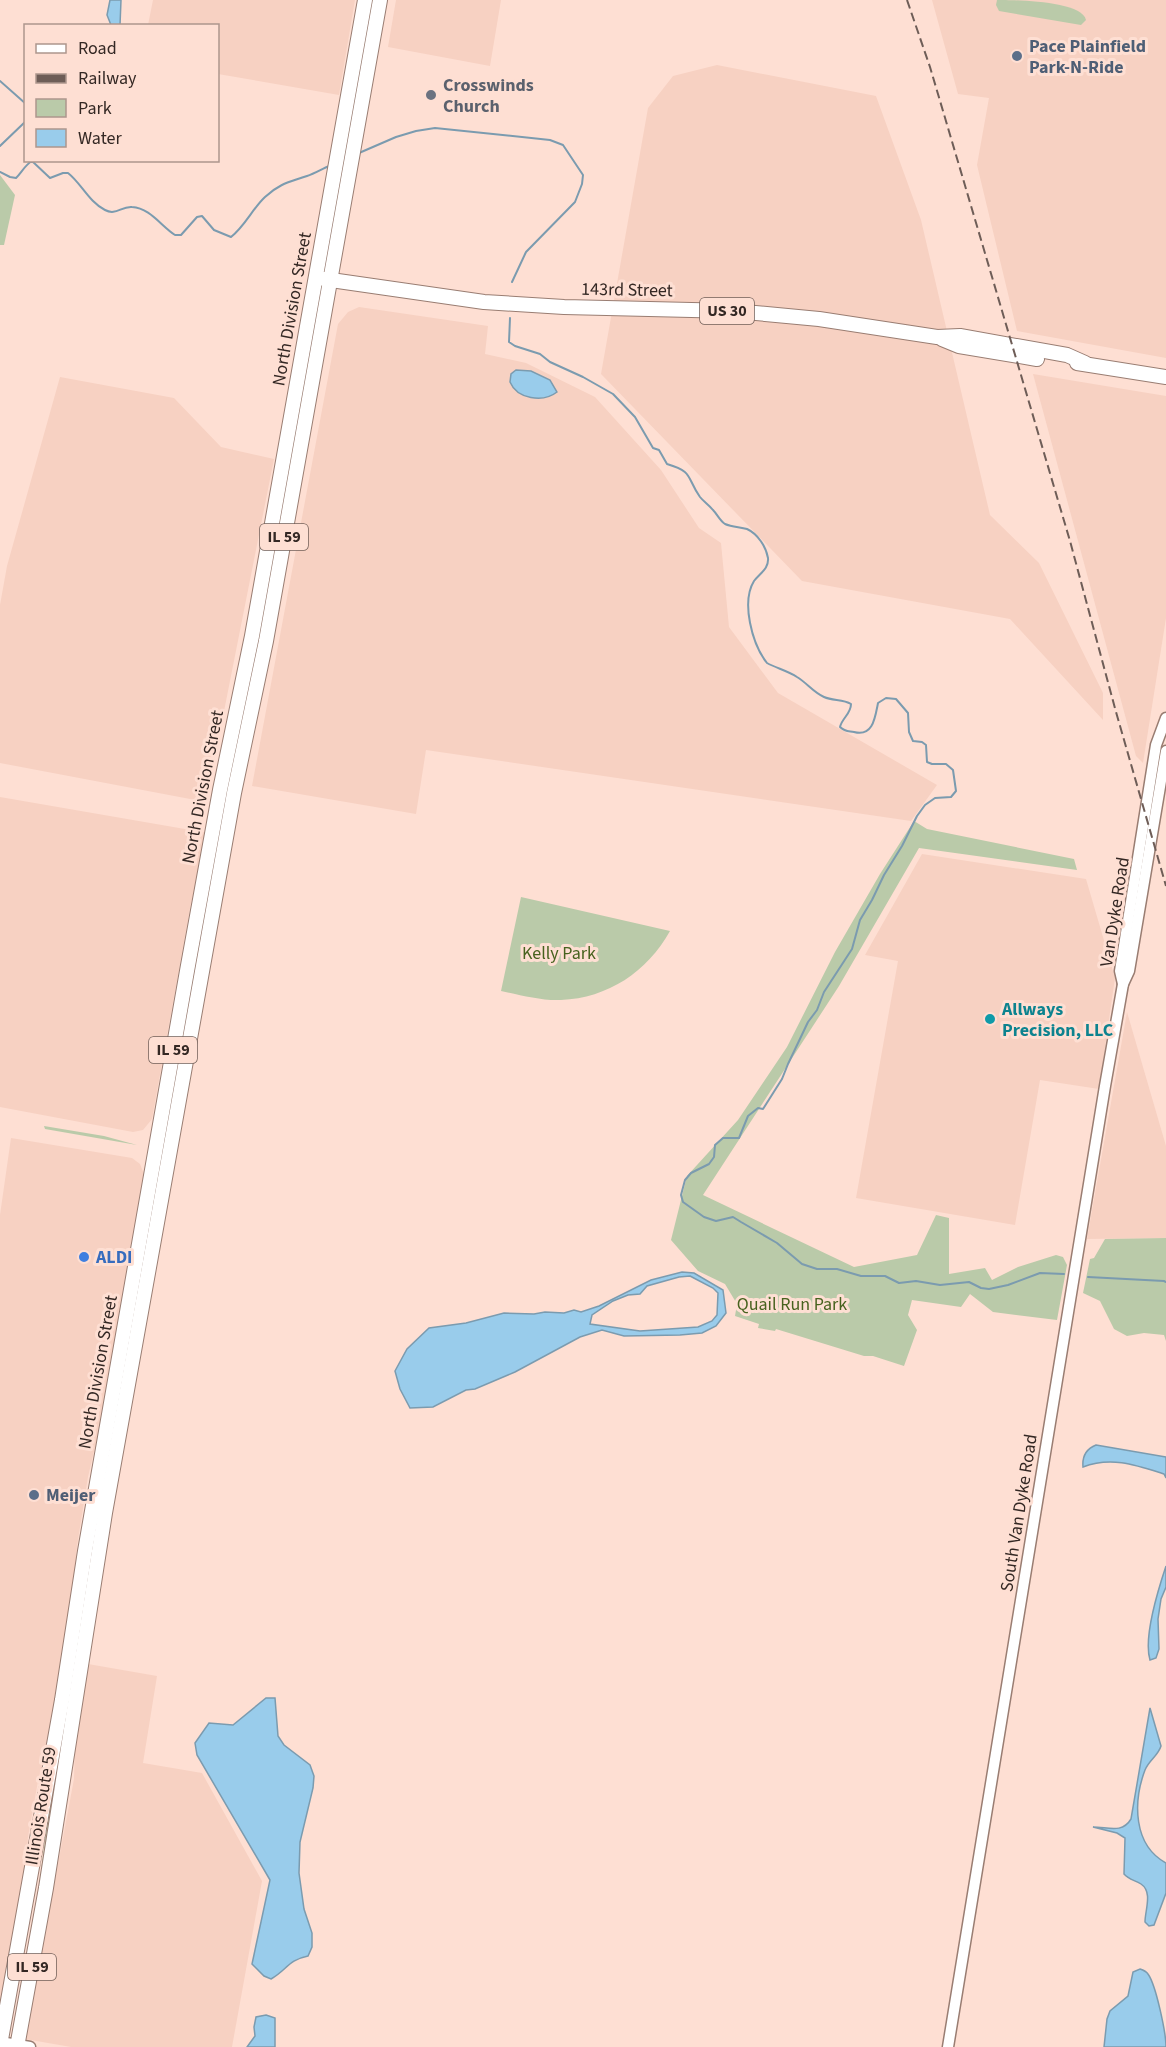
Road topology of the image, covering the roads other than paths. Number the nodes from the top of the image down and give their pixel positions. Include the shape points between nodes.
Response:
1 (365, 0) edge
2 (380, 0) edge
3 (363, 53) junction
4 (316, 278) junction
5 (331, 280) junction
6 (1166, 377) edge
7 (1166, 718) edge
8 (1166, 751) edge
9 (1123, 984) junction
10 (96, 1569) joint
11 (80, 1581) joint
12 (56, 1735) junction
13 (66, 1763) junction
14 (0, 2043) edge
15 (22, 2046) edge
16 (948, 2047) edge

1 - 3 main road, North Division Street
2 - 3 main road, North Division Street
3 - 4 main road, North Division Street via 339,153
3 - 5 main road, North Division Street via 354,148
4 - 5 main road, 143rd Street / US 30
4 - 11 main road, North Division Street / IL 59 via 250,647 220,790
5 - 6 main road, 143rd Street / US 30 via 516,304 764,313 819,319 937,337 960,336
5 - 10 main road, North Division Street / IL 59 via 266,641 234,793
7 - 9 street, Van Dyke Road via 1156,745 1120,971
8 - 9 street, Van Dyke Road via 1129,971
9 - 16 street, South Van Dyke Road
10 - 13 main road, Illinois Route 59 / IL 59
11 - 12 main road, Illinois Route 59 / IL 59
12 - 13 main road
12 - 14 main road, Illinois Route 59 / IL 59
13 - 15 main road, Illinois Route 59 / IL 59
14 - 15 street

